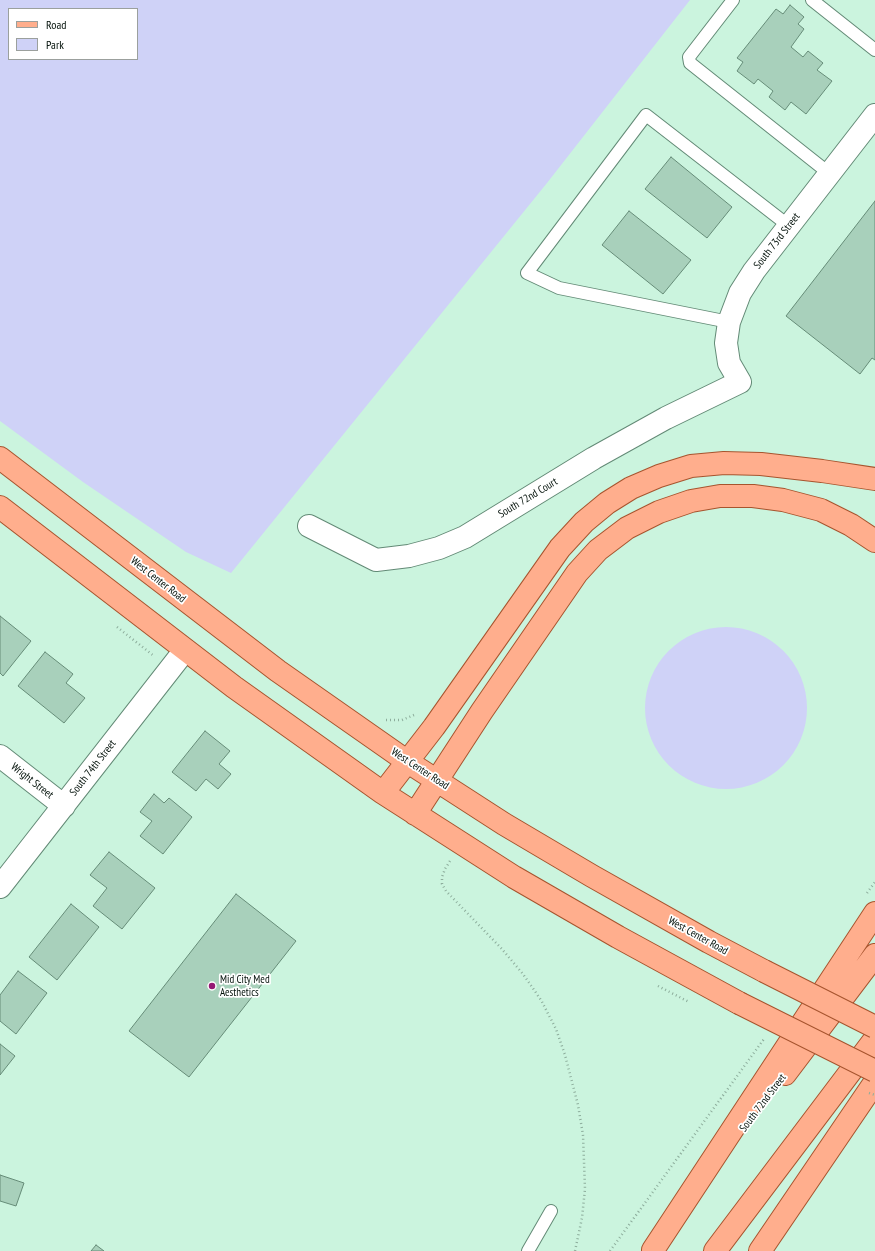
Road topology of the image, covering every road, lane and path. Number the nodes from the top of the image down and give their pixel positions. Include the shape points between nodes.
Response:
1 (734, 0) edge
2 (812, 0) edge
3 (875, 50) edge
4 (875, 115) edge
5 (830, 174) junction
6 (789, 226) junction
7 (729, 322) junction
8 (740, 382) joint
9 (0, 458) edge
10 (875, 479) edge
11 (0, 507) edge
12 (309, 526) dead end
13 (875, 541) edge
14 (184, 650) junction
15 (0, 756) edge
16 (408, 762) junction
17 (437, 780) junction
18 (383, 793) junction
19 (64, 806) junction
20 (415, 814) junction
21 (451, 859) dead end
22 (875, 882) edge
23 (0, 887) edge
24 (870, 906) edge
25 (875, 955) edge
26 (875, 1027) edge
27 (765, 1037) dead end
28 (875, 1039) edge
29 (875, 1070) edge
30 (875, 1082) edge
31 (551, 1211) dead end
32 (652, 1250) edge
33 (528, 1251) edge
34 (575, 1251) edge
35 (610, 1251) edge
36 (715, 1251) edge
37 (760, 1251) edge

1 - 5 lane via 689,57 690,63
2 - 3 lane
4 - 5 street, South 73rd Street
5 - 6 street, South 73rd Street
6 - 7 street, South 73rd Street via 740,293
6 - 7 lane via 646,115 528,273 559,288
7 - 8 street, South 73rd Street via 726,343 729,363
8 - 12 street, South 72nd Court via 666,418 594,458 465,537 439,548 409,556 376,560
9 - 16 main road, West Center Road via 278,671
10 - 16 main road via 761,464 724,463 691,466 659,476 625,492 584,522 560,548
11 - 14 main road
13 - 17 main road via 821,510 783,500 753,496 720,496 691,501 659,512 627,528 598,550 577,573
14 - 18 main road
14 - 19 street, South 74th Street
15 - 19 street, Wright Street
16 - 17 main road, West Center Road
16 - 18 main road
17 - 20 main road
17 - 26 main road, West Center Road, bridge via 504,824 709,942
18 - 20 main road
19 - 23 street, South 74th Street
20 - 29 main road, bridge via 507,873 739,1004
21 - 34 path via 442,877 446,891 523,974 544,1005 565,1055 583,1135 585,1189
22 - 24 path
24 - 32 main road
25 - 32 main road, South 72nd Street
27 - 35 path
28 - 36 main road
30 - 37 main road
31 - 33 lane

